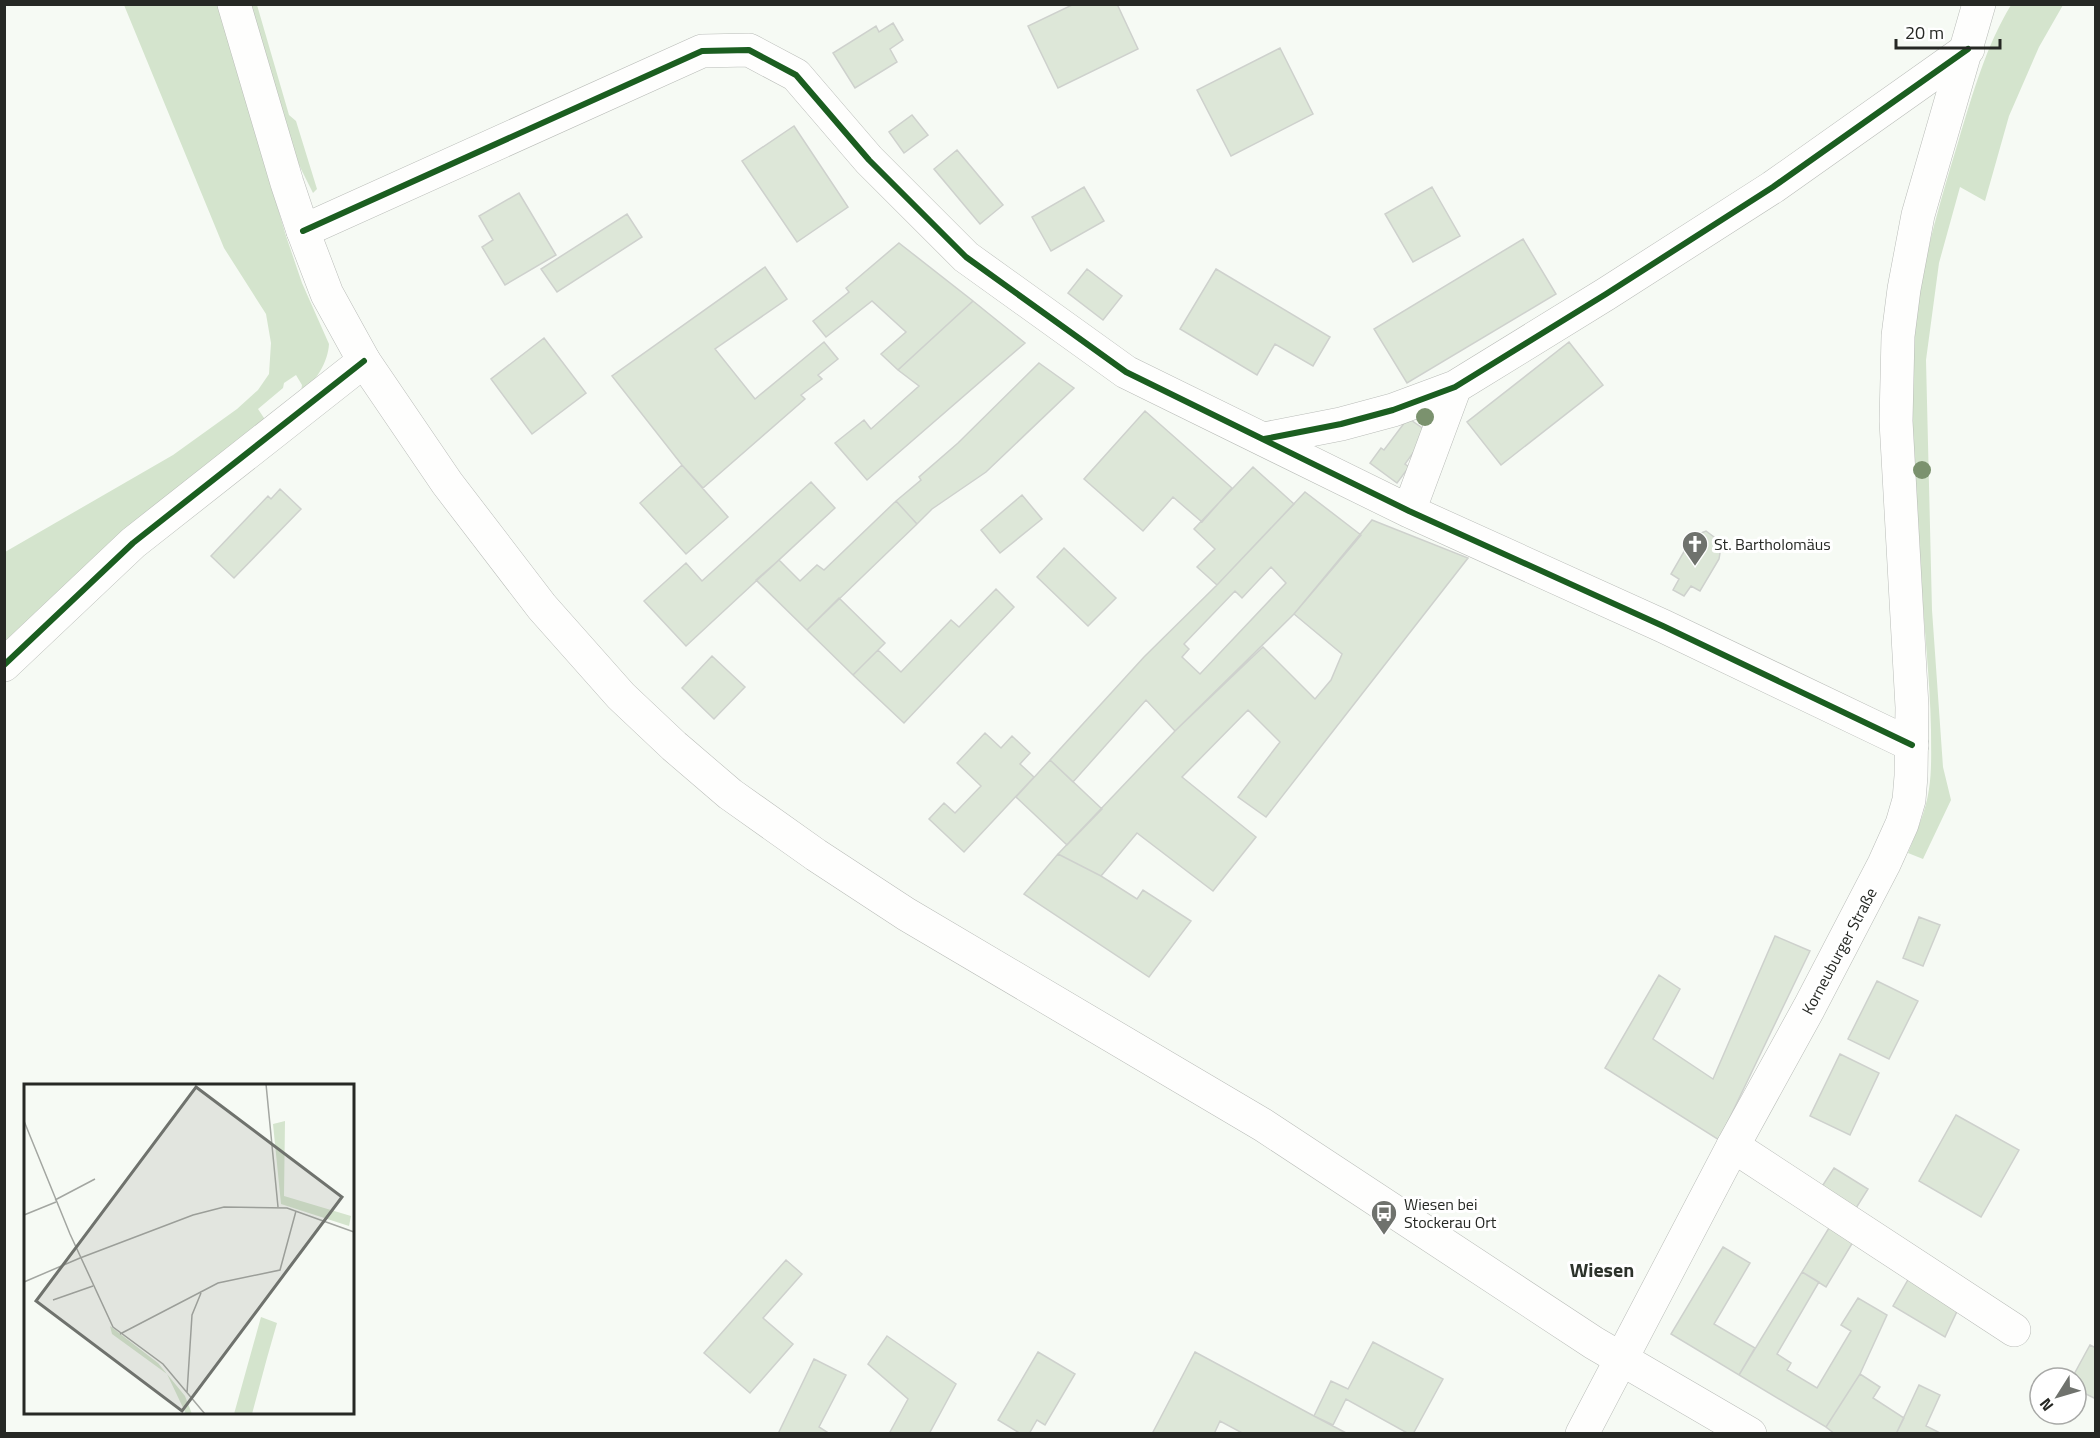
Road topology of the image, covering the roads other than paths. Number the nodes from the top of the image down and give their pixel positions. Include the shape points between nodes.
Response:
1 (234, 4) edge
2 (1979, 4) edge
3 (1968, 49) junction
4 (303, 231) junction
5 (364, 361) junction
6 (1455, 387) junction
7 (1264, 440) junction
8 (1409, 511) junction
9 (4, 664) edge
10 (1912, 745) junction
11 (1733, 1146) junction
12 (2014, 1330) dead end
13 (1621, 1360) junction
14 (1582, 1434) edge
15 (1750, 1434) edge

1 - 4 street
2 - 3 street, Korneuburger Straße
3 - 6 street via 1773,187
3 - 10 street, Korneuburger Straße via 1918,215 1898,336 1896,421
4 - 5 street via 327,294
4 - 7 street via 702,51 749,51 796,75 869,160 966,257 1126,372
5 - 9 street via 133,543
5 - 13 street via 447,483 542,607 621,696 730,794 906,914 1263,1125
6 - 7 street via 1393,410
6 - 8 street
7 - 8 street
8 - 10 street
10 - 11 street, Korneuburger Straße via 1902,824 1809,1008
11 - 12 street
11 - 13 street, Korneuburger Straße
13 - 14 street, Korneuburger Straße
13 - 15 street

